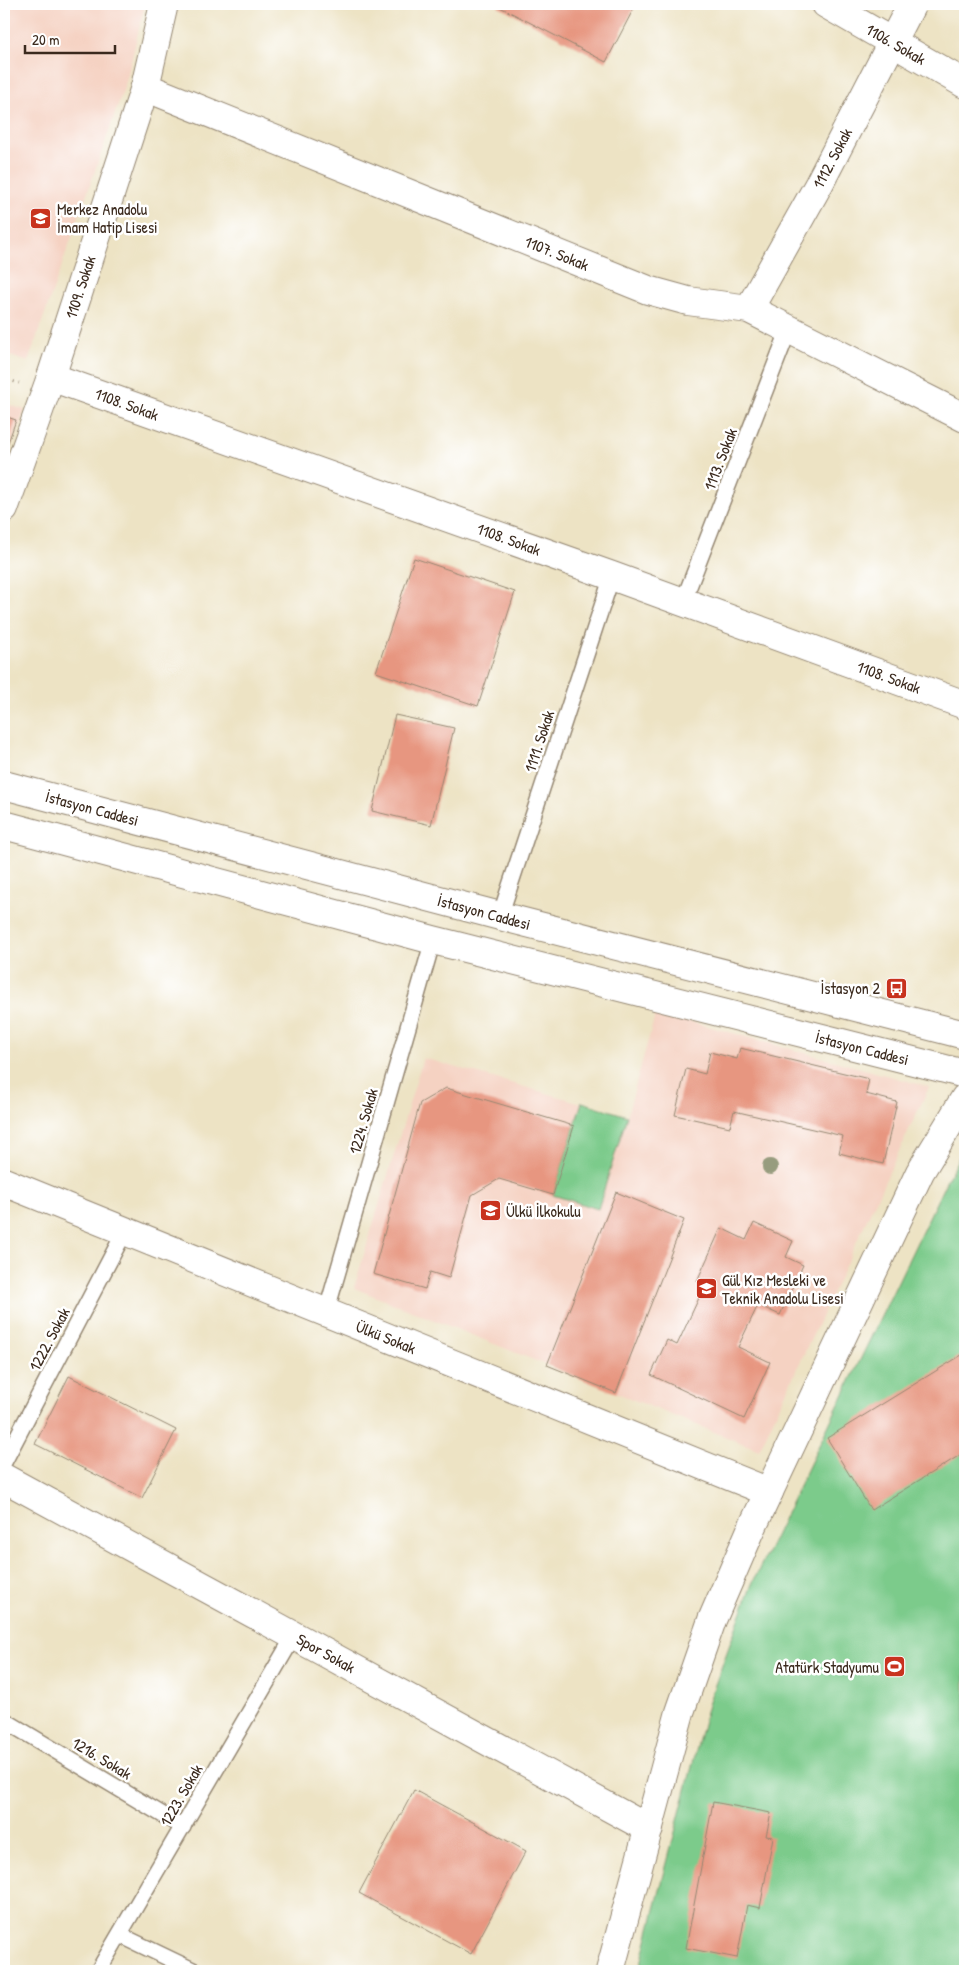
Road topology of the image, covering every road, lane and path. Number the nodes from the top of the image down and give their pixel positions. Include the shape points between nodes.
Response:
1 (164, 4) edge
2 (826, 4) edge
3 (912, 4) edge
4 (893, 42) junction
5 (965, 84) edge
6 (146, 87) junction
7 (749, 309) junction
8 (789, 329) junction
9 (51, 377) junction
10 (965, 418) edge
11 (4, 509) edge
12 (612, 576) junction
13 (683, 602) junction
14 (965, 705) edge
15 (4, 785) edge
16 (4, 825) edge
17 (500, 916) junction
18 (433, 940) junction
19 (965, 1035) edge
20 (965, 1074) edge
21 (965, 1098) edge
22 (4, 1182) edge
23 (124, 1231) junction
24 (326, 1313) junction
25 (4, 1462) edge
26 (4, 1478) edge
27 (769, 1492) junction
28 (294, 1636) junction
29 (4, 1720) edge
30 (183, 1826) junction
31 (648, 1829) junction
32 (120, 1935) junction
33 (98, 1971) edge
34 (195, 1971) edge
35 (610, 1971) edge

1 - 6 street, 1109. Sokak
2 - 4 street, 1106. Sokak
3 - 4 street, 1112. Sokak
4 - 5 street, 1106. Sokak
4 - 7 street, 1112. Sokak
6 - 7 street, 1107. Sokak via 648,290 688,301
6 - 9 street, 1109. Sokak
7 - 8 street, 1107. Sokak
8 - 10 street, 1107. Sokak
8 - 13 lane, 1113. Sokak
9 - 11 street, 1109. Sokak
9 - 12 street, 1108. Sokak
12 - 13 street, 1108. Sokak
12 - 17 lane, 1111. Sokak
13 - 14 street, 1108. Sokak
15 - 17 street, İstasyon Caddesi
16 - 18 street, İstasyon Caddesi
17 - 19 street, İstasyon Caddesi
18 - 20 street, İstasyon Caddesi
18 - 24 lane, 1224. Sokak
21 - 27 street via 920,1172
22 - 23 street, Ülkü Sokak
23 - 24 street, Ülkü Sokak
23 - 25 lane, 1222. Sokak
24 - 27 street, Ülkü Sokak
26 - 28 street, Spor Sokak
27 - 31 street via 712,1620 680,1712
28 - 30 lane, 1223. Sokak
28 - 31 street, Spor Sokak
29 - 30 lane, 1216. Sokak
30 - 32 lane, 1223. Sokak
31 - 35 street
32 - 33 lane, 1223. Sokak
32 - 34 lane

